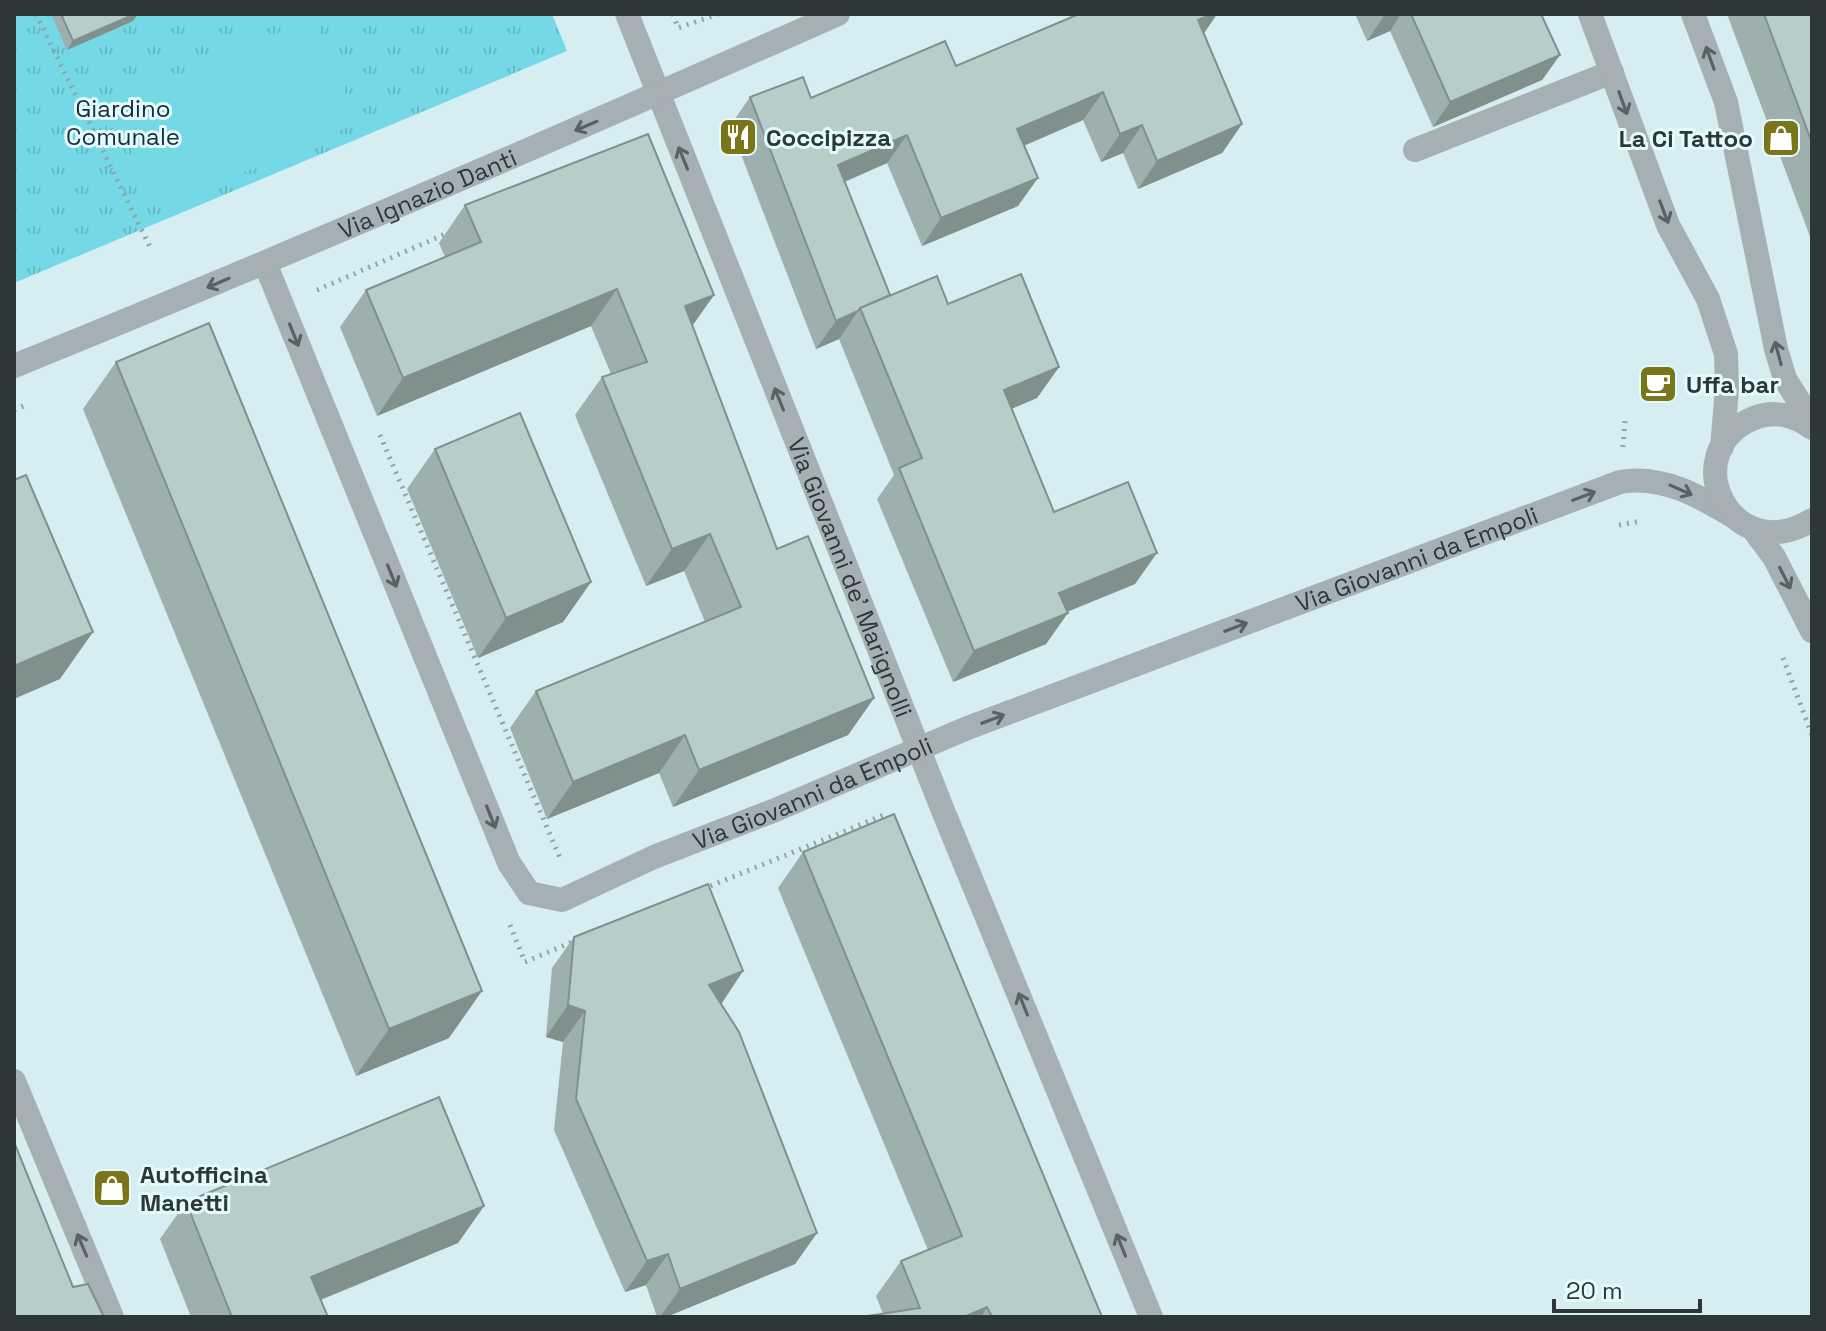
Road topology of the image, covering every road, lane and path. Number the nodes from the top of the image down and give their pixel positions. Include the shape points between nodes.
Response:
1 (36, 14) edge
2 (627, 14) edge
3 (673, 14) edge
4 (718, 14) edge
5 (838, 14) edge
6 (1590, 14) edge
7 (1693, 14) edge
8 (1612, 72) junction
9 (657, 94) junction
10 (1415, 150) dead end
11 (460, 228) dead end
12 (151, 249) dead end
13 (265, 263) junction
14 (323, 303) dead end
15 (14, 366) edge
16 (1812, 425) edge
17 (379, 435) dead end
18 (1722, 447) junction
19 (1645, 520) dead end
20 (1812, 520) edge
21 (1745, 524) junction
22 (1617, 526) dead end
23 (1812, 631) edge
24 (1782, 654) dead end
25 (1812, 735) edge
26 (920, 748) junction
27 (573, 852) dead end
28 (14, 1081) edge
29 (112, 1317) edge
30 (1151, 1317) edge

1 - 12 path
2 - 9 street, Via Giovanni de' Marignolli
3 - 4 path via 678,28
5 - 9 street, Via Ignazio Danti
6 - 8 street
16 -> 7 street via 1785,379 1776,349 1726,102
8 - 10 street
8 -> 18 street via 1668,225 1708,299 1726,354
9 -> 13 street, Via Ignazio Danti
26 -> 9 street, Via Giovanni de' Marignolli
11 - 14 path via 317,289
13 -> 15 street, Via Ignazio Danti
13 -> 26 street, Via Giovanni da Empoli via 509,863 529,893 562,900
16 - 18 street via 1784,415 1759,416 1736,429
17 - 27 path via 560,858
18 - 21 street via 1716,483 1723,502
19 - 22 path
20 - 21 street via 1776,532
21 -> 23 street via 1774,557
26 -> 21 street, Via Giovanni da Empoli via 1620,482 1664,482
24 - 25 path
30 -> 26 street, Via Giovanni de' Marignolli
29 -> 28 street

